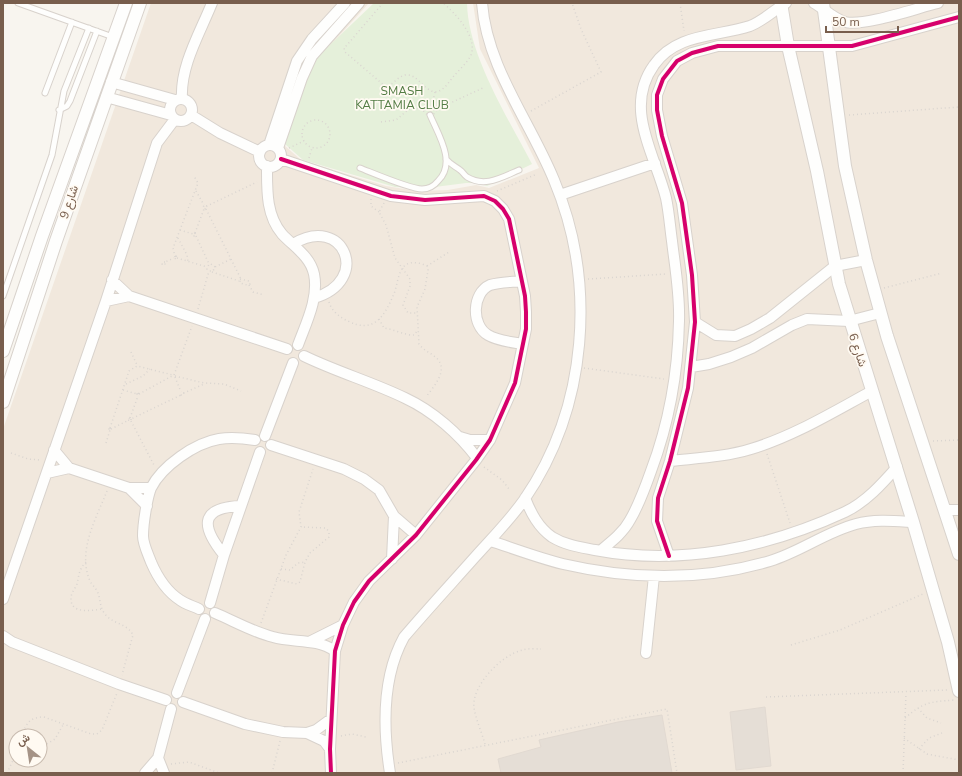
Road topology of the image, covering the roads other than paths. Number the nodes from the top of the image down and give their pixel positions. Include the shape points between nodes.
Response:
1 (18, 3) edge
2 (126, 3) edge
3 (140, 3) edge
4 (212, 3) edge
5 (345, 3) edge
6 (358, 3) edge
7 (482, 3) edge
8 (938, 3) edge
9 (783, 4) edge
10 (820, 5) edge
11 (959, 17) edge
12 (72, 22) junction
13 (89, 28) junction
14 (97, 31) junction
15 (114, 37) junction
16 (788, 46) junction
17 (830, 46) junction
18 (111, 82) junction
19 (45, 93) dead end
20 (106, 97) junction
21 (179, 100) junction
22 (59, 110) junction
23 (192, 115) junction
24 (430, 115) dead end
25 (173, 117) junction
26 (277, 151) junction
27 (260, 152) junction
28 (446, 159) junction
29 (654, 164) junction
30 (267, 166) junction
31 (360, 168) dead end
32 (519, 170) dead end
33 (411, 186) junction
34 (560, 195) junction
35 (409, 199) junction
36 (42, 236) junction
37 (56, 241) junction
38 (293, 244) junction
39 (866, 260) junction
40 (835, 266) junction
41 (112, 280) junction
42 (521, 280) junction
43 (3, 296) edge
44 (129, 296) junction
45 (314, 298) junction
46 (106, 301) junction
47 (880, 313) junction
48 (849, 321) junction
49 (695, 322) junction
50 (523, 344) junction
51 (298, 345) junction
52 (287, 349) junction
53 (3, 351) edge
54 (304, 356) junction
55 (293, 363) junction
56 (691, 368) junction
57 (872, 391) junction
58 (3, 402) edge
59 (460, 437) junction
60 (255, 440) junction
61 (268, 440) junction
62 (490, 440) junction
63 (54, 450) junction
64 (260, 452) junction
65 (476, 459) junction
66 (670, 461) junction
67 (897, 467) junction
68 (69, 468) junction
69 (46, 473) junction
70 (129, 488) junction
71 (151, 488) junction
72 (525, 498) junction
73 (147, 506) junction
74 (240, 506) junction
75 (945, 510) junction
76 (959, 510) edge
77 (394, 516) junction
78 (914, 522) junction
79 (416, 535) junction
80 (491, 541) junction
81 (600, 551) junction
82 (959, 554) edge
83 (224, 555) junction
84 (670, 556) junction
85 (392, 559) junction
86 (654, 576) junction
87 (3, 599) edge
88 (210, 603) junction
89 (199, 609) junction
90 (216, 613) junction
91 (205, 619) junction
92 (343, 624) junction
93 (3, 636) edge
94 (311, 641) junction
95 (8, 642) edge
96 (335, 651) junction
97 (646, 653) dead end
98 (959, 690) edge
99 (180, 697) junction
100 (169, 705) junction
101 (332, 719) junction
102 (307, 733) junction
103 (330, 749) junction
104 (161, 766) edge
105 (389, 769) edge
106 (144, 773) edge
107 (332, 773) edge

1 - 12 lane
2 - 15 street, شارع 9
3 - 18 street, شارع 9
4 - 21 street via 184,73
5 - 26 street via 312,39 297,61
6 - 26 street via 312,56
7 - 34 street via 492,50 506,87
8 - 10 street via 861,23 833,18
9 - 16 street, شارع 6
9 - 29 street via 751,25 686,40 668,49 653,65 640,98 642,125
10 - 17 street
11 - 17 street via 852,46
12 - 13 lane
12 - 19 lane
13 - 14 lane
13 - 22 lane
14 - 15 lane
14 - 22 lane via 70,101
15 - 36 street, شارع 9
16 - 17 street
16 - 40 street, شارع 6 via 817,171
16 - 49 street via 718,46 692,53 677,61 663,78 657,95 662,136 682,203 692,275
17 - 39 street via 846,166
18 - 20 street, شارع 9
18 - 21 street
20 - 25 street
20 - 37 street, شارع 9
21 - 23 street via 190,102
21 - 25 street via 172,104
22 - 43 lane via 52,156
23 - 25 street via 184,121
23 - 27 street via 220,133
24 - 28 lane via 445,149
25 - 41 street via 157,143
26 - 27 street via 262,149
26 - 30 street via 276,166
26 - 35 street via 373,190
27 - 30 street via 260,161
28 - 32 lane via 467,177 482,182 495,181
28 - 33 lane via 442,178 433,186 422,189
29 - 34 street
29 - 81 street via 666,199 676,273 679,320 674,380 663,434 641,498 630,521
30 - 38 street via 267,192 274,222
31 - 33 lane
33 - 35 lane
34 - 72 street via 573,237 579,280 580,338 576,367 562,423 551,451
35 - 42 street via 484,196 495,201 508,219
36 - 37 street
36 - 53 street, شارع 9
37 - 58 street, شارع 9
38 - 45 street via 310,262 314,274
38 - 45 street via 321,234 339,244 345,255 347,268 338,285 327,294
39 - 40 street
39 - 47 street
40 - 48 street, شارع 6
40 - 49 street via 770,318 746,332 725,337 705,330
41 - 44 street
41 - 46 street
42 - 50 street via 526,312
42 - 50 street via 490,285 481,292 477,302 477,315 479,327 486,334 496,339
44 - 46 street
44 - 52 street
45 - 51 street
46 - 63 street
47 - 48 street
47 - 75 street
48 - 56 street via 807,319 731,357
48 - 57 street, شارع 6
49 - 56 street
50 - 62 street via 514,383 504,412
51 - 52 street
51 - 54 street via 302,348
52 - 55 street via 286,357
54 - 55 street
54 - 59 street via 337,372 406,398
55 - 61 street
56 - 66 street
57 - 66 street via 796,432 764,445 722,456
57 - 67 street, شارع 6
59 - 62 street
59 - 65 street
60 - 61 street via 259,436
60 - 64 street via 254,447
60 - 71 street via 234,437 217,439 200,446 175,460
61 - 64 street via 267,451
61 - 77 street via 344,469 378,490
62 - 65 street
63 - 68 street
63 - 69 street
64 - 74 street
65 - 79 street
66 - 84 street via 658,498 657,521
67 - 78 street, شارع 6
67 - 84 street via 864,500 846,512 770,542 729,550
68 - 69 street
68 - 70 street
69 - 87 street
70 - 71 street
70 - 73 street
71 - 73 street
72 - 80 street
72 - 81 street via 540,526 552,537 566,544
73 - 89 street via 143,536 156,572 166,587 180,600
74 - 83 street
74 - 83 street via 217,510 208,524 211,540
75 - 76 street
75 - 82 street
77 - 79 street
77 - 85 street
78 - 86 street via 856,524 772,560 732,571 690,576
78 - 98 street, شارع 6
79 - 85 street
80 - 86 street via 562,564 604,572
80 - 105 street via 404,637 396,652 389,679 386,709
81 - 84 street
83 - 88 street
85 - 92 street via 369,581
86 - 97 street
88 - 89 street via 203,603
88 - 90 street via 215,607
89 - 91 street via 200,615
90 - 91 street
90 - 94 street via 284,640
91 - 99 street
92 - 94 street
92 - 96 street
93 - 95 street
94 - 96 street via 324,644
95 - 100 street
96 - 101 street
99 - 100 street via 170,694
99 - 100 street via 180,708
99 - 102 street via 245,724 283,732
100 - 104 street
101 - 102 street
101 - 103 street
102 - 103 street via 324,741
103 - 107 street
104 - 106 street

